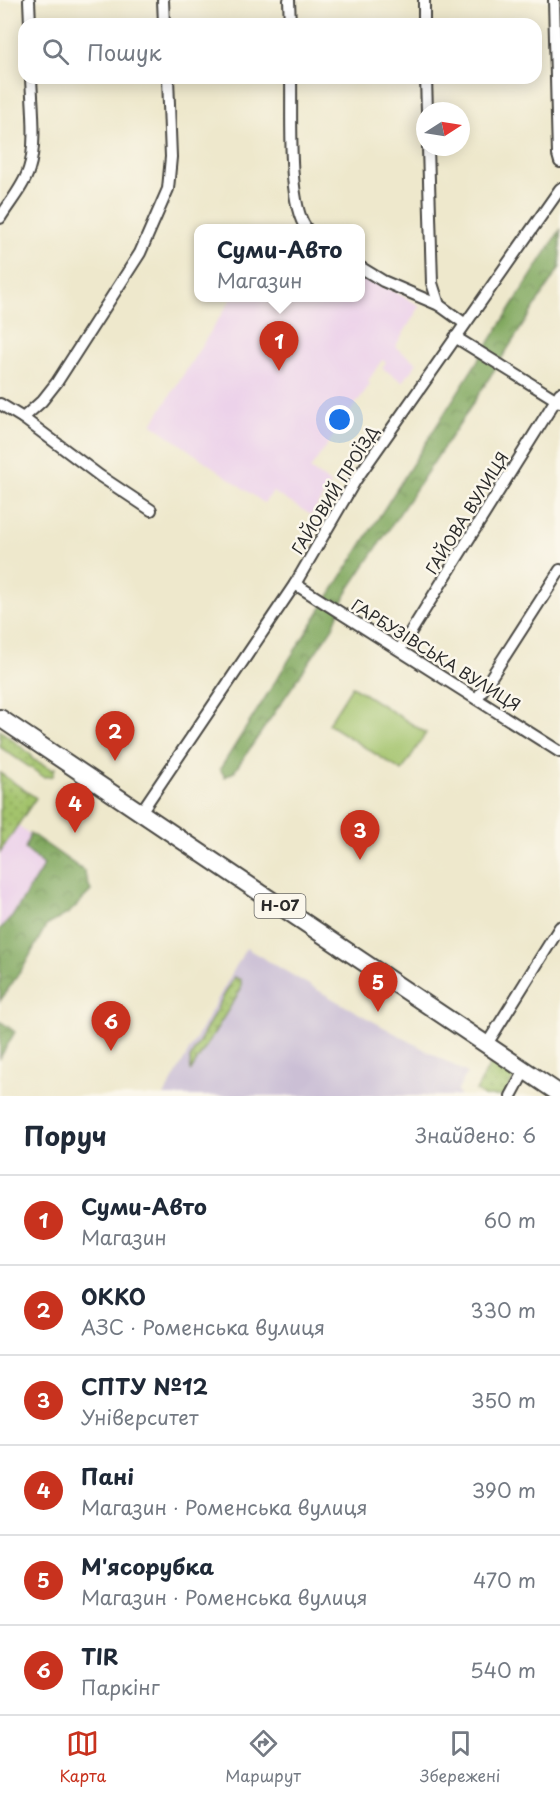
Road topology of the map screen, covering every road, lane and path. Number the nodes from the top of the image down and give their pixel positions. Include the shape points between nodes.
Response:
1 (29, 0) edge
2 (163, 0) edge
3 (289, 0) edge
4 (423, 0) edge
5 (554, 0) edge
6 (30, 18) edge
7 (164, 18) edge
8 (290, 18) edge
9 (424, 18) edge
10 (32, 84) edge
11 (168, 84) edge
12 (291, 84) edge
13 (426, 84) edge
14 (427, 102) edge
15 (428, 156) edge
16 (560, 162) edge
17 (560, 189) edge
18 (0, 218) edge
19 (303, 224) edge
20 (365, 270) edge
21 (439, 305) junction
22 (464, 323) junction
23 (455, 337) junction
24 (559, 398) edge
25 (0, 404) edge
26 (23, 418) junction
27 (151, 510) dead end
28 (560, 570) edge
29 (295, 584) junction
30 (400, 650) junction
31 (477, 699) junction
32 (0, 718) edge
33 (558, 747) edge
34 (141, 812) junction
35 (560, 927) edge
36 (487, 1044) junction
37 (525, 1070) junction
38 (560, 1094) edge
39 (511, 1096) edge

1 - 6 street
2 - 7 street
3 - 8 street
4 - 9 street
5 - 16 street
10 - 18 street via 29,171
11 - 26 street via 171,156 168,189 157,217 140,253 57,382
12 - 19 street via 294,198
13 - 14 street
15 - 21 street via 432,283
17 - 22 street, ГАЙОВИЙ ПРОЇЗД
20 - 21 street
21 - 22 street
22 - 23 street, ГАЙОВИЙ ПРОЇЗД
23 - 24 street
23 - 29 street, ГАЙОВИЙ ПРОЇЗД via 355,481
24 - 30 street, ГАЙОВА ВУЛИЦЯ
25 - 26 street
26 - 27 street
28 - 31 street
29 - 30 street, ГАРБУЗІВСЬКА ВУЛИЦЯ
29 - 34 street, ГАЙОВИЙ ПРОЇЗД
30 - 31 street, ГАРБУЗІВСЬКА ВУЛИЦЯ
31 - 33 street, ГАРБУЗІВСЬКА ВУЛИЦЯ
32 - 34 main road, Н-07
34 - 36 main road, Н-07
35 - 36 street
36 - 37 main road, Н-07
37 - 38 main road, Н-07
37 - 39 street

